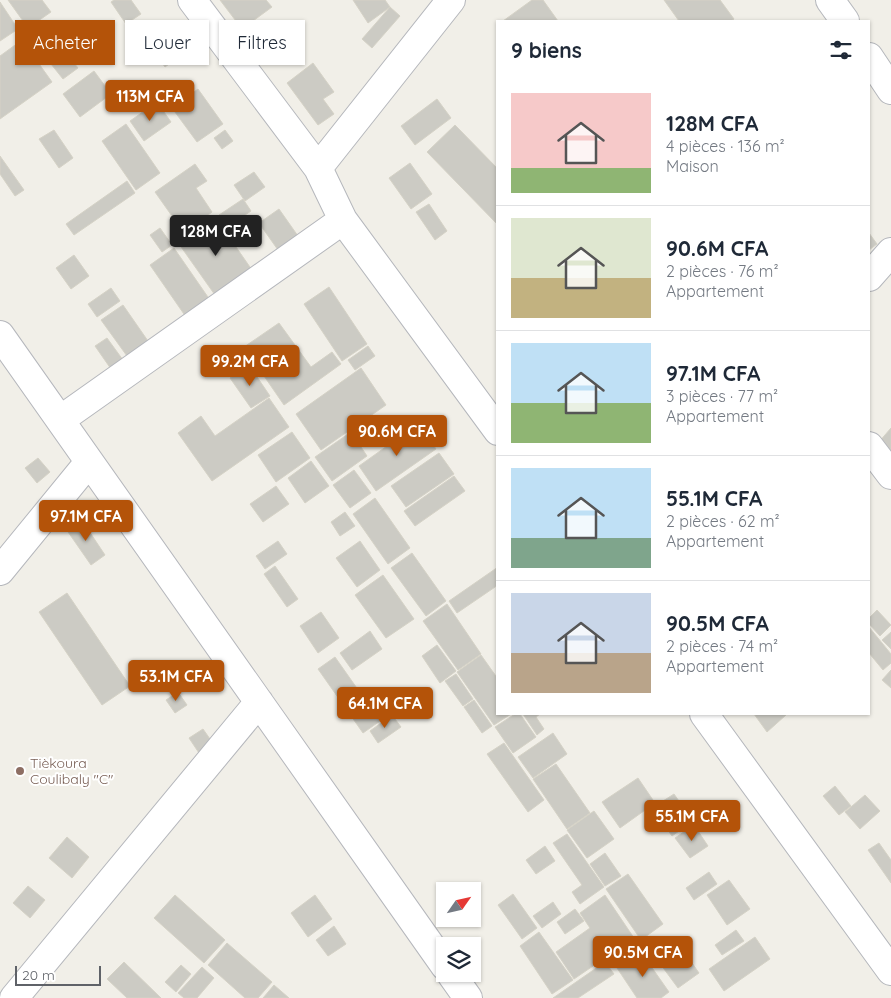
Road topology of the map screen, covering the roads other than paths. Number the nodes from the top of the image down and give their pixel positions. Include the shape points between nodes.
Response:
1 (192, 0) edge
2 (451, 0) edge
3 (830, 0) edge
4 (844, 20) edge
5 (870, 58) edge
6 (891, 90) edge
7 (318, 168) junction
8 (343, 220) junction
9 (891, 252) edge
10 (870, 276) edge
11 (0, 335) edge
12 (60, 420) junction
13 (496, 428) edge
14 (870, 447) edge
15 (89, 462) junction
16 (891, 475) edge
17 (0, 571) edge
18 (259, 702) junction
19 (705, 715) edge
20 (436, 953) edge
21 (891, 971) edge
22 (457, 982) edge
23 (14, 998) edge
24 (468, 998) edge

1 - 7 street
2 - 7 street
3 - 4 street
5 - 6 street
7 - 8 street
8 - 12 street
8 - 13 street
9 - 10 street
11 - 12 street
12 - 15 street
14 - 16 street
15 - 17 street
15 - 18 street
18 - 20 street
18 - 23 street
19 - 21 street
22 - 24 street

